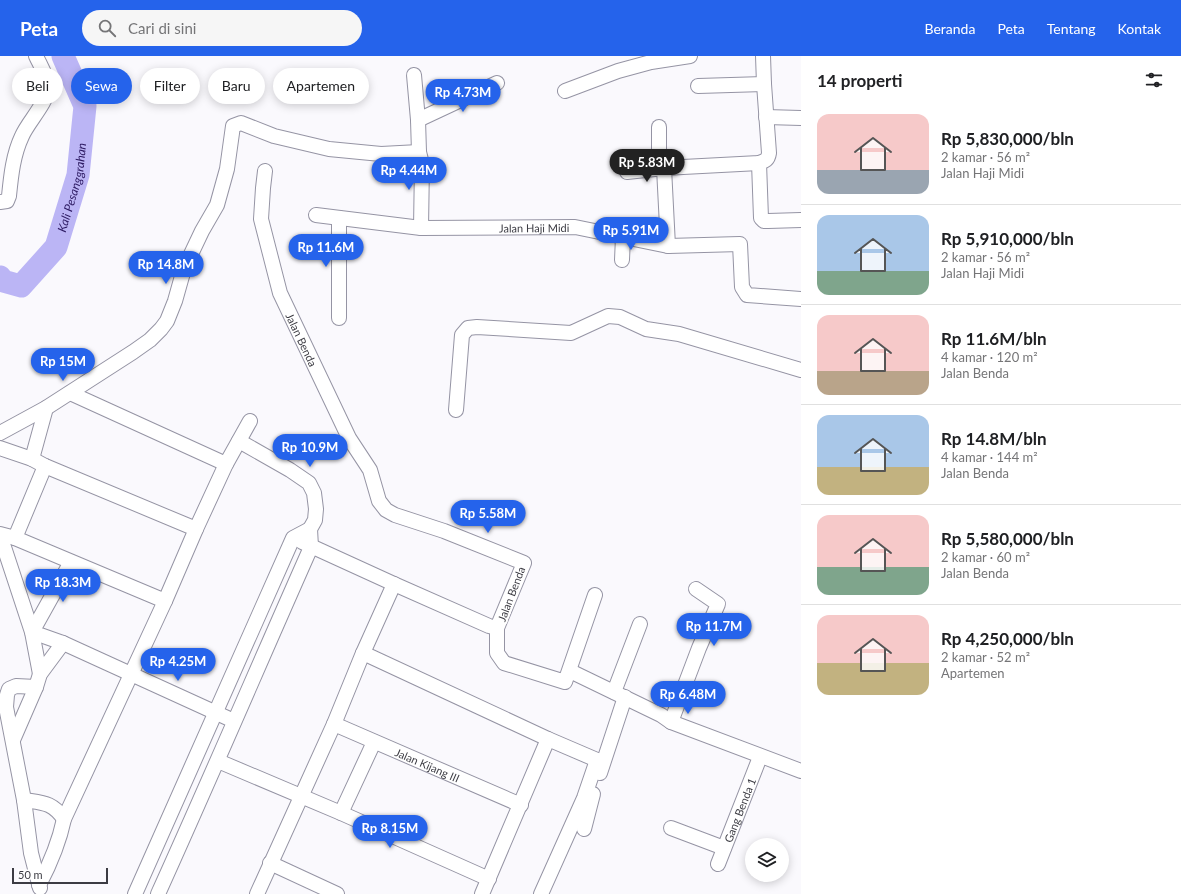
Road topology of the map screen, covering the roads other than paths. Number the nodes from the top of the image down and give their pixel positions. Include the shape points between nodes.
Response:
1 (36, 56) edge
2 (690, 56) edge
3 (763, 56) edge
4 (414, 75) dead end
5 (497, 83) dead end
6 (764, 84) junction
7 (698, 86) dead end
8 (565, 91) dead end
9 (766, 117) junction
10 (801, 118) edge
11 (418, 120) junction
12 (659, 127) dead end
13 (419, 152) junction
14 (759, 163) junction
15 (662, 168) junction
16 (265, 171) dead end
17 (627, 172) dead end
18 (0, 202) edge
19 (316, 215) dead end
20 (339, 218) junction
21 (801, 220) edge
22 (421, 228) junction
23 (623, 236) junction
24 (668, 246) junction
25 (622, 260) dead end
26 (801, 299) edge
27 (339, 318) dead end
28 (801, 370) edge
29 (70, 393) junction
30 (46, 408) junction
31 (456, 410) dead end
32 (250, 421) dead end
33 (0, 433) edge
34 (240, 442) junction
35 (0, 448) edge
36 (32, 459) junction
37 (226, 464) junction
38 (45, 466) junction
39 (196, 528) junction
40 (310, 529) junction
41 (0, 534) edge
42 (15, 538) junction
43 (294, 538) junction
44 (311, 546) junction
45 (71, 562) junction
46 (394, 584) junction
47 (696, 590) dead end
48 (595, 595) dead end
49 (165, 600) junction
50 (640, 624) dead end
51 (498, 628) junction
52 (32, 632) junction
53 (63, 643) junction
54 (363, 653) junction
55 (570, 671) junction
56 (130, 674) junction
57 (38, 680) junction
58 (620, 694) junction
59 (216, 714) junction
60 (234, 721) junction
61 (671, 722) junction
62 (334, 724) junction
63 (548, 739) junction
64 (13, 740) junction
65 (374, 742) junction
66 (760, 757) junction
67 (218, 761) junction
68 (801, 772) edge
69 (301, 796) junction
70 (24, 800) junction
71 (521, 805) junction
72 (341, 813) junction
73 (64, 819) junction
74 (671, 828) dead end
75 (584, 829) dead end
76 (724, 848) junction
77 (270, 863) junction
78 (718, 864) dead end
79 (489, 879) junction
80 (40, 890) edge
81 (135, 894) edge
82 (158, 894) edge
83 (257, 894) edge
84 (337, 894) edge
85 (482, 894) edge
86 (541, 894) edge

1 - 18 street via 46,79 46,96 15,151 9,196 7,201
2 - 8 street via 618,70
3 - 6 street
4 - 11 street
5 - 11 street
6 - 7 street
6 - 9 street
9 - 10 street
9 - 14 street via 769,153 766,161
11 - 13 street
12 - 15 street
13 - 22 street via 422,164
13 - 29 street via 381,154 329,149 274,136 241,123 233,126 227,169 217,205 184,269 167,321 150,340
14 - 15 street
14 - 21 street via 761,218 764,221
15 - 17 street
15 - 24 street
16 - 51 street, Jalan Benda via 262,218 280,293 349,438 370,470 379,501 386,510 395,515 444,531 524,563
19 - 20 street, Jalan Haji Midi
20 - 22 street, Jalan Haji Midi
20 - 27 street
22 - 23 street, Jalan Haji Midi via 575,227
23 - 24 street, Jalan Haji Midi
23 - 25 street
24 - 26 street, Jalan Haji Midi via 740,244 742,287 747,295
28 - 31 street via 679,334 646,329 620,317 608,316 571,334 477,326 468,328 462,335
29 - 30 street
29 - 37 street
30 - 33 street
30 - 36 street
32 - 34 street
34 - 37 street
34 - 40 street via 309,483 314,492 316,509 315,520
35 - 36 street
36 - 38 street
37 - 39 street
38 - 39 street
38 - 42 street
39 - 49 street
40 - 43 street
40 - 44 street
41 - 42 street
41 - 52 street
42 - 45 street
43 - 44 street
43 - 59 street
44 - 46 street
44 - 60 street
45 - 49 street
45 - 52 street
46 - 51 street
46 - 54 street
47 - 61 street via 718,604
48 - 55 street
49 - 56 street
50 - 58 street
51 - 55 street, Jalan Benda via 497,653 504,662 565,682
52 - 53 street
52 - 57 street
53 - 56 street
53 - 57 street
54 - 62 street
54 - 63 street
55 - 58 street
56 - 59 street
56 - 73 street
57 - 64 street
57 - 64 street via 9,689 6,707
58 - 61 street
58 - 75 street
59 - 60 street
59 - 81 street
60 - 67 street
61 - 66 street
62 - 65 street, Jalan Kijang III
62 - 69 street
63 - 71 street
63 - 86 street via 597,760 584,798
64 - 70 street
65 - 71 street, Jalan Kijang III
65 - 72 street
66 - 68 street
66 - 76 street, Gang Benda 1
67 - 69 street
67 - 82 street
69 - 72 street
69 - 77 street
70 - 73 street via 50,805
70 - 80 street via 31,853
71 - 79 street
72 - 79 street
73 - 80 street
74 - 76 street
76 - 78 street, Gang Benda 1
77 - 83 street
77 - 84 street
79 - 85 street

